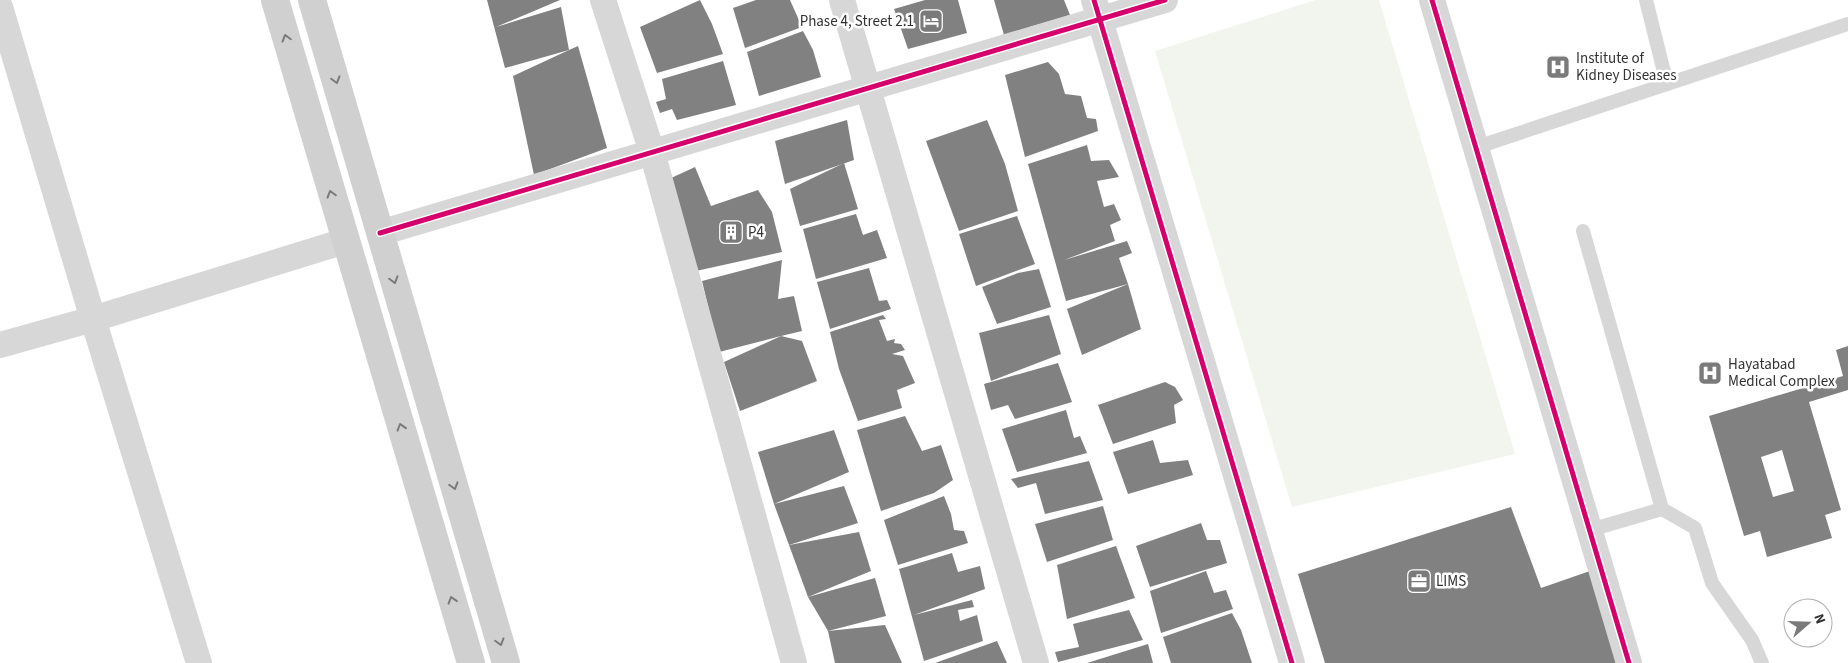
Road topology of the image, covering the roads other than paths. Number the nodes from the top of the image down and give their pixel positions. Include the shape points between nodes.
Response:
1 (275, 0) edge
2 (312, 0) edge
3 (602, 0) edge
4 (842, 0) edge
5 (1165, 0) edge
6 (1432, 0) edge
7 (1646, 0) edge
8 (0, 8) edge
9 (1097, 10) edge
10 (1848, 24) edge
11 (1667, 84) junction
12 (868, 88) junction
13 (1477, 147) junction
14 (652, 152) junction
15 (1583, 231) dead end
16 (380, 233) junction
17 (345, 241) junction
18 (93, 319) junction
19 (0, 345) edge
20 (443, 449) junction
21 (411, 461) junction
22 (1662, 509) junction
23 (1590, 530) junction
24 (199, 663) edge
25 (471, 663) edge
26 (506, 663) edge
27 (794, 663) edge
28 (1036, 663) edge
29 (1292, 663) edge
30 (1629, 663) edge
31 (1762, 663) edge

17 -> 1 street
2 -> 16 street
3 - 14 street
4 - 12 street
5 - 9 street
6 - 13 street
7 - 11 lane
8 - 18 street
9 - 12 street
9 - 29 street
10 - 11 lane
11 - 13 lane
12 - 14 street
12 - 28 street
13 - 23 street
14 - 16 street
14 - 27 street
15 - 22 lane
16 -> 20 street
17 - 18 street
21 -> 17 street
18 - 19 street
18 - 24 street
20 - 21 street
20 -> 26 street
25 -> 21 street
22 - 23 lane
22 - 31 lane via 1695,528 1712,583 1752,640
23 - 30 street

